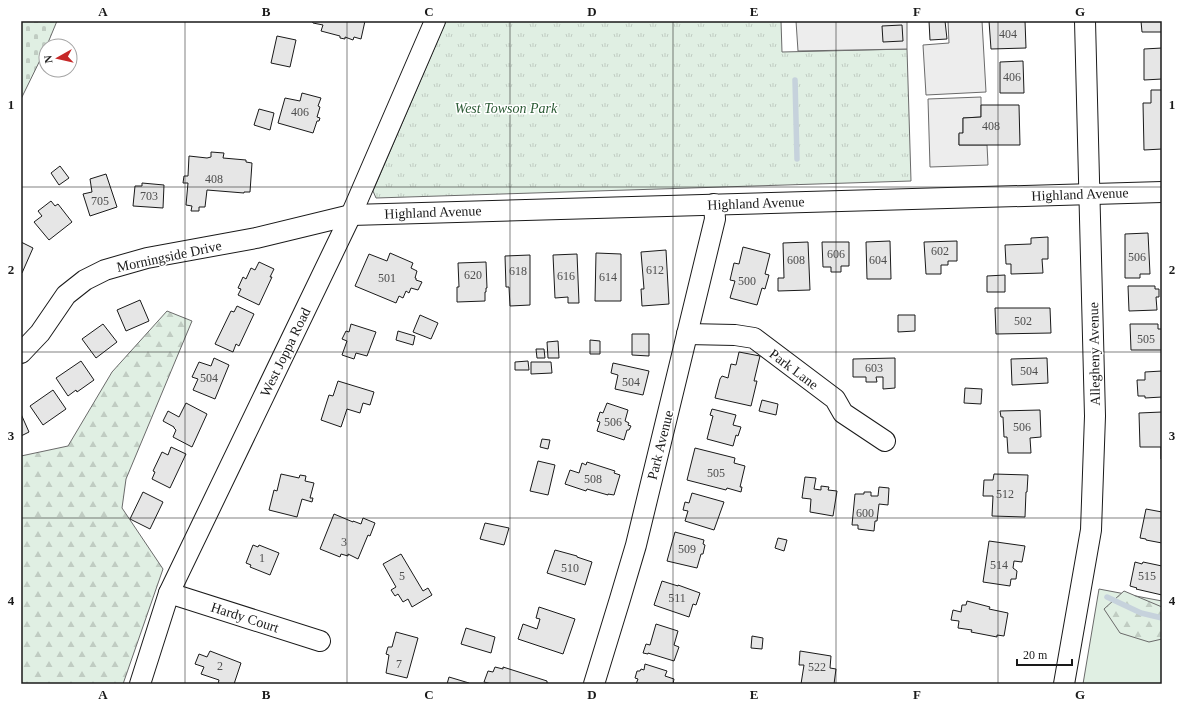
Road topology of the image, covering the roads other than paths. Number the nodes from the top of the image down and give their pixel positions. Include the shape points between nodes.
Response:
1 (435, 21) edge
2 (1084, 21) edge
3 (1162, 192) edge
4 (1090, 194) junction
5 (714, 204) junction
6 (351, 215) junction
7 (687, 334) junction
8 (21, 353) edge
9 (885, 441) dead end
10 (169, 593) junction
11 (320, 641) dead end
12 (140, 684) edge
13 (594, 684) edge
14 (1064, 684) edge

1 - 6 street, West Joppa Road
2 - 4 street, Allegheny Avenue
3 - 4 street, Highland Avenue
4 - 5 street, Highland Avenue
4 - 14 street, Allegheny Avenue via 1095,416 1092,530
5 - 6 street, Highland Avenue
5 - 7 street, Park Avenue via 715,219
6 - 8 street, Morningside Drive via 256,238 147,258 105,270 85,280 66,295 40,333
6 - 10 street, West Joppa Road
7 - 9 street, Park Lane via 754,338 835,399 842,413
7 - 13 street, Park Avenue via 636,545
10 - 11 street, Hardy Court
10 - 12 street, West Joppa Road

